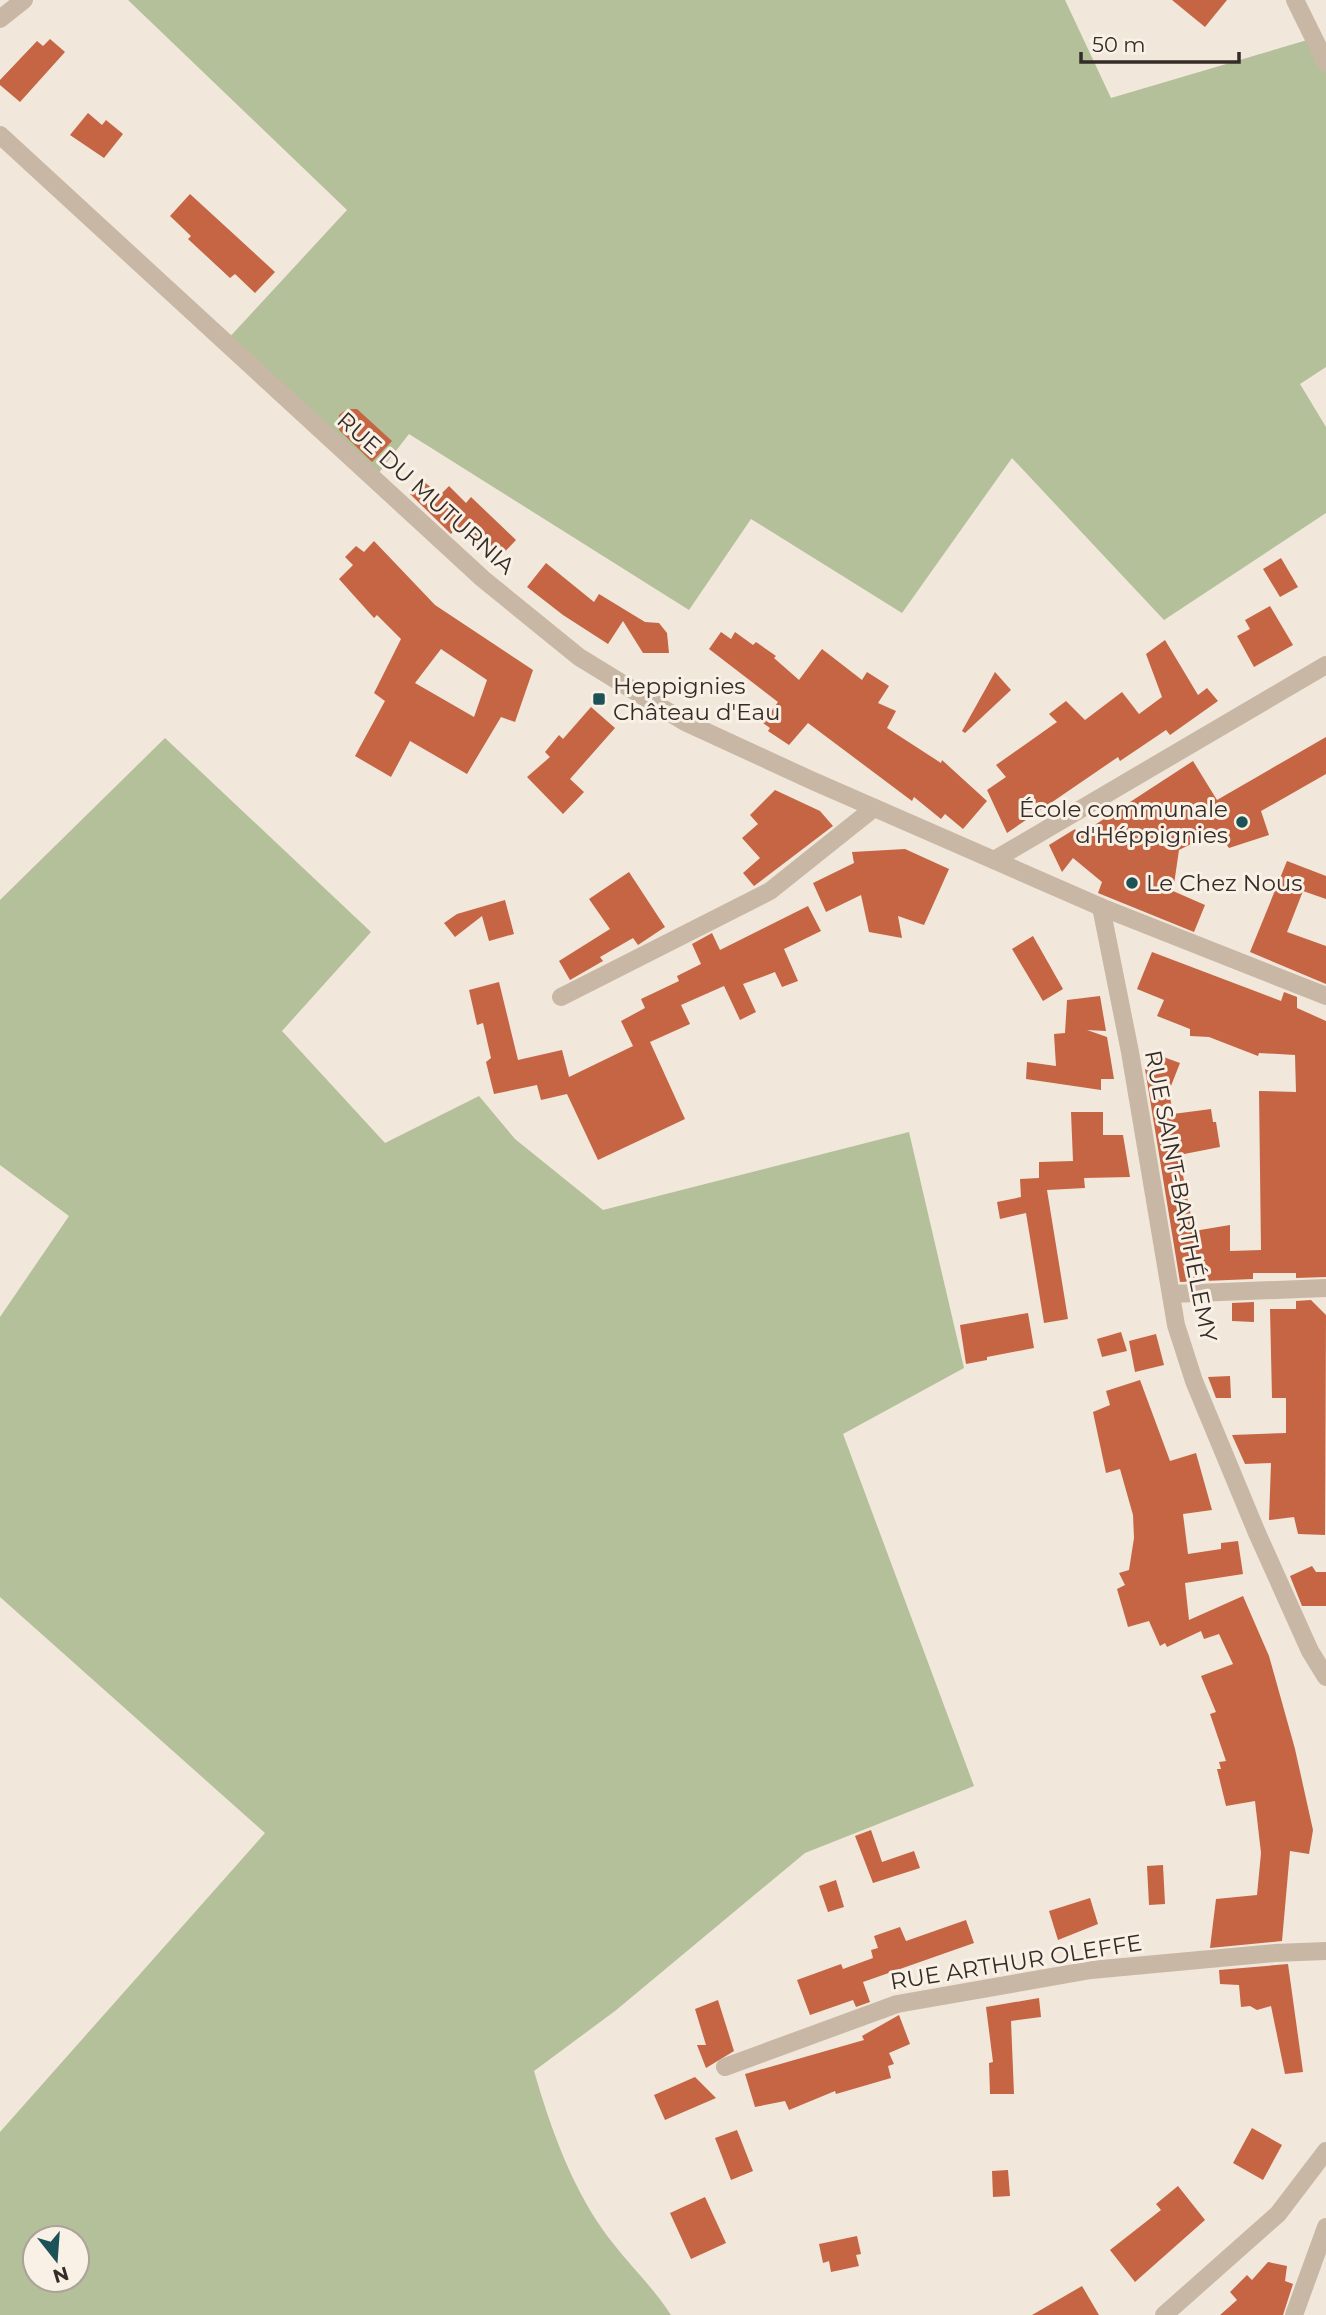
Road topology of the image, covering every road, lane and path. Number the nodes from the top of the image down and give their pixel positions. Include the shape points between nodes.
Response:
1 (24, 0) edge
2 (1295, 0) edge
3 (0, 19) edge
4 (1326, 63) edge
5 (0, 135) edge
6 (1326, 665) edge
7 (874, 808) junction
8 (994, 860) junction
9 (1101, 907) junction
10 (1326, 996) edge
11 (561, 997) dead end
12 (1326, 1288) edge
13 (1171, 1294) junction
14 (1326, 1677) edge
15 (1326, 1951) edge
16 (724, 2067) dead end
17 (1326, 2151) edge
18 (1326, 2227) edge
19 (1164, 2315) edge
20 (1294, 2315) edge

1 - 3 street
2 - 4 street
5 - 7 street, RUE DU MUTURNIA via 483,579 579,657 685,722
6 - 8 street
7 - 8 street, RUE DU MUTURNIA
7 - 11 street via 769,891
8 - 9 street, RUE DU MUTURNIA
9 - 10 street, RUE DU MUTURNIA
9 - 13 street, RUE SAINT-BARTHÉLEMY
12 - 13 street
13 - 14 street, RUE SAINT-BARTHÉLEMY via 1176,1325 1199,1391 1257,1533
15 - 16 street, RUE ARTHUR OLEFFE via 1091,1970 897,2004
17 - 19 street via 1278,2214
18 - 20 street

